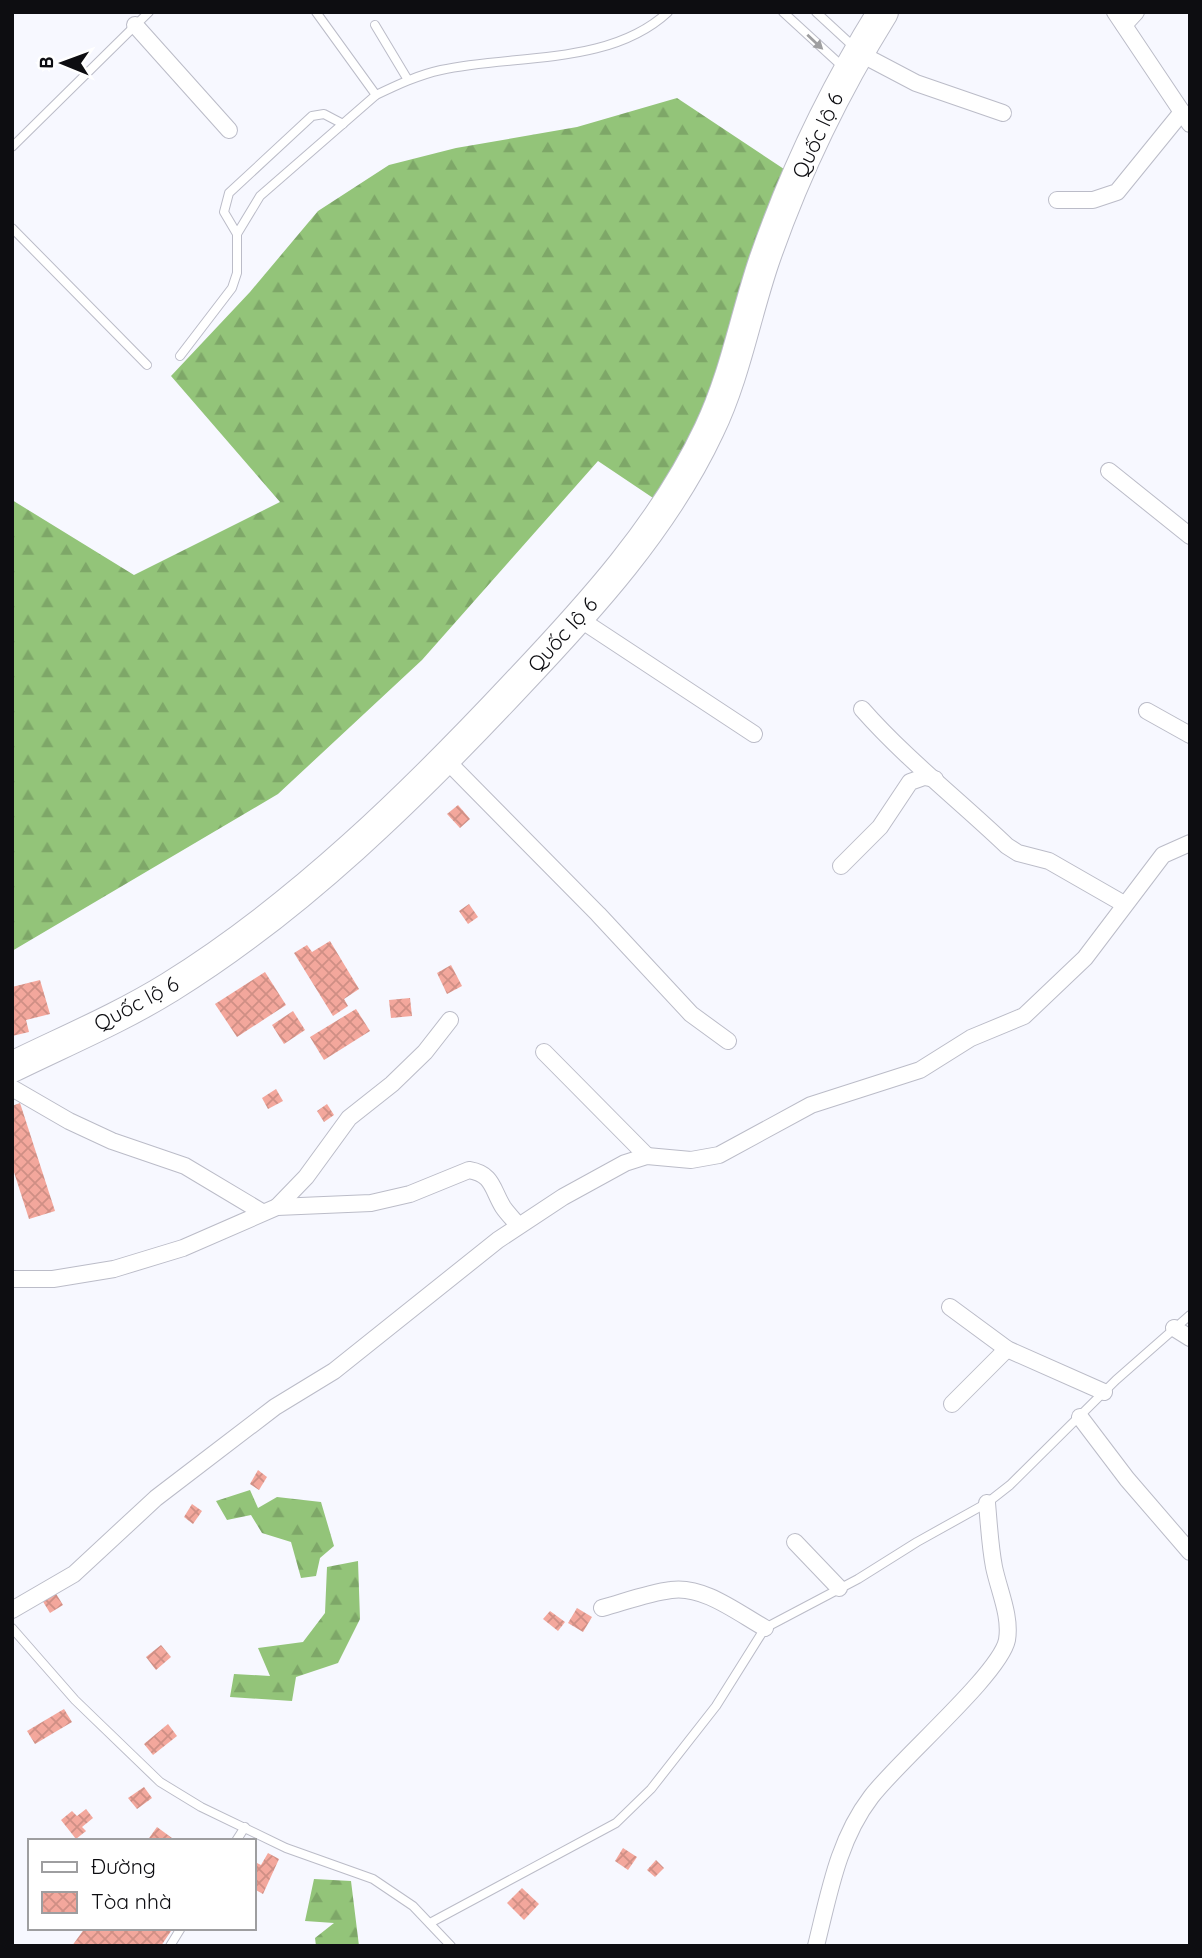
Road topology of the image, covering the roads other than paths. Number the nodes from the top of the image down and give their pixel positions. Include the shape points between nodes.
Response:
1 (149, 12) edge
2 (316, 12) edge
3 (668, 12) edge
4 (783, 12) edge
5 (816, 12) edge
6 (883, 12) edge
7 (1136, 12) edge
8 (1119, 19) edge
9 (135, 25) junction
10 (375, 25) dead end
11 (853, 62) junction
12 (408, 80) junction
13 (376, 95) junction
14 (1003, 113) dead end
15 (1186, 118) edge
16 (343, 124) junction
17 (229, 130) dead end
18 (12, 147) edge
19 (1057, 200) dead end
20 (12, 228) edge
21 (237, 234) junction
22 (180, 356) dead end
23 (147, 365) dead end
24 (1109, 471) dead end
25 (1190, 536) edge
26 (578, 618) junction
27 (862, 709) dead end
28 (1147, 711) dead end
29 (754, 734) dead end
30 (1190, 735) edge
31 (446, 760) junction
32 (935, 779) junction
33 (1190, 843) edge
34 (841, 866) dead end
35 (1124, 904) junction
36 (450, 1020) dead end
37 (728, 1041) dead end
38 (544, 1052) dead end
39 (12, 1068) edge
40 (12, 1088) edge
41 (647, 1156) junction
42 (269, 1210) junction
43 (518, 1225) junction
44 (12, 1279) edge
45 (950, 1307) dead end
46 (1190, 1315) edge
47 (1174, 1328) junction
48 (1190, 1338) edge
49 (1007, 1349) junction
50 (1104, 1392) junction
51 (952, 1404) dead end
52 (1080, 1417) junction
53 (987, 1503) junction
54 (795, 1542) dead end
55 (1190, 1552) edge
56 (839, 1588) junction
57 (602, 1608) dead end
58 (12, 1610) edge
59 (12, 1628) edge
60 (765, 1628) junction
61 (245, 1827) junction
62 (237, 1839) edge
63 (430, 1923) junction
64 (180, 1930) edge
65 (170, 1946) edge
66 (451, 1946) edge
67 (816, 1946) edge

1 - 9 lane
2 - 13 lane
3 - 12 lane via 643,32 606,48 440,70
4 -> 11 lane
5 - 11 lane
6 - 11 highway, Quốc lộ 6
7 - 8 street
8 - 15 street
9 - 17 street
9 - 18 lane
10 - 12 lane
11 - 14 street
11 - 26 highway, Quốc lộ 6 via 792,187 709,432 665,506
12 - 13 lane
13 - 16 lane
15 - 19 street via 1116,192 1093,200
16 - 21 lane via 260,196
16 - 21 lane via 324,114 312,116 229,193 224,212
20 - 23 lane
21 - 22 lane via 237,273 232,288
24 - 25 street
26 - 29 street
26 - 31 highway, Quốc lộ 6
27 - 32 street via 900,752
28 - 30 street
31 - 37 street via 691,1014
31 - 39 highway, Quốc lộ 6 via 231,945 168,988
32 - 34 street via 910,782 880,827
32 - 35 street via 1007,846 1049,861
33 - 35 street via 1163,855
35 - 41 street via 1085,958 1037,1006 1010,1023 971,1038 920,1070 827,1098 719,1155 691,1160
36 - 42 street via 425,1052 349,1118 306,1177
38 - 41 street
40 - 42 street via 69,1121 185,1166
41 - 43 street via 587,1183
42 - 43 street via 371,1203 410,1194 469,1170 487,1177
42 - 44 street via 148,1260 86,1275
43 - 58 street via 334,1371 275,1407 156,1498 79,1570
45 - 49 street
46 - 47 lane
47 - 48 street
47 - 50 lane
49 - 50 street
49 - 51 street
50 - 52 lane
52 - 53 lane
52 - 55 street
53 - 56 lane
53 - 67 street via 993,1563 1008,1622 1006,1643 991,1671 914,1749 852,1826 837,1863
54 - 56 street
56 - 60 lane
57 - 60 street via 673,1589 688,1590 702,1593
59 - 61 lane via 75,1700 160,1782
60 - 63 lane via 716,1706 651,1789 617,1823
61 - 62 lane
61 - 63 lane via 304,1856 373,1878
63 - 66 lane
64 - 65 lane

